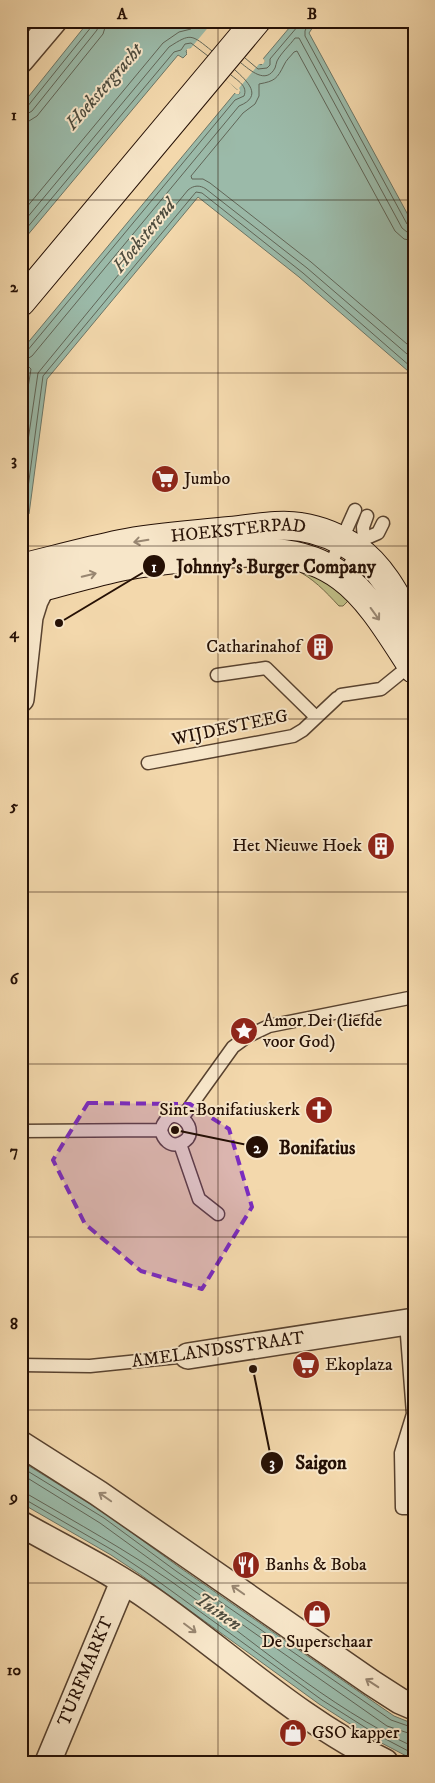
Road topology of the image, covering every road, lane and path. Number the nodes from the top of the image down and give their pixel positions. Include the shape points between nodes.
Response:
1 (54, 21) edge
2 (248, 30) edge
3 (21, 60) edge
4 (21, 302) edge
5 (355, 510) dead end
6 (368, 516) dead end
7 (383, 523) dead end
8 (355, 544) junction
9 (21, 568) edge
10 (336, 573) junction
11 (29, 600) edge
12 (414, 629) edge
13 (413, 666) edge
14 (217, 675) dead end
15 (21, 699) edge
16 (316, 717) junction
17 (148, 763) dead end
18 (414, 997) edge
19 (182, 1118) junction
20 (161, 1130) junction
21 (21, 1131) edge
22 (180, 1144) junction
23 (218, 1214) dead end
24 (410, 1322) edge
25 (188, 1356) joint
26 (21, 1365) edge
27 (413, 1414) edge
28 (21, 1444) edge
29 (414, 1508) edge
30 (21, 1524) edge
31 (123, 1582) junction
32 (414, 1707) edge
33 (48, 1762) edge
34 (385, 1762) edge

1 - 3 street
2 - 4 main road
5 - 8 lane
6 - 8 lane
7 - 8 lane via 378,533
8 -> 9 main road, HOEKSTERPAD via 301,527 267,527 121,544
8 - 10 lane
8 - 10 lane
8 - 12 main road, HOEKSTERPAD via 382,577
11 -> 10 main road, HOEKSTERPAD via 125,566 251,552 288,554
10 -> 13 main road, HOEKSTERPAD via 369,604
11 - 15 street
13 - 16 lane, WIJDESTEEG via 381,689 339,697
14 - 16 lane via 266,668
16 - 17 lane, WIJDESTEEG via 293,736
18 - 19 lane via 269,1026 248,1036 233,1047
19 - 20 lane via 168,1118
19 - 22 lane via 190,1128 186,1140
20 - 21 lane
20 - 22 lane via 167,1142
22 - 23 lane via 199,1199
24 - 25 street, AMELANDSSTRAAT
24 - 27 lane
25 - 26 lane, AMELANDSSTRAAT via 90,1366
27 - 29 lane via 401,1453 402,1508
32 -> 28 street via 368,1680 98,1493
30 - 31 street
31 - 33 street, TURFMARKT
31 -> 34 street via 151,1599 326,1728

